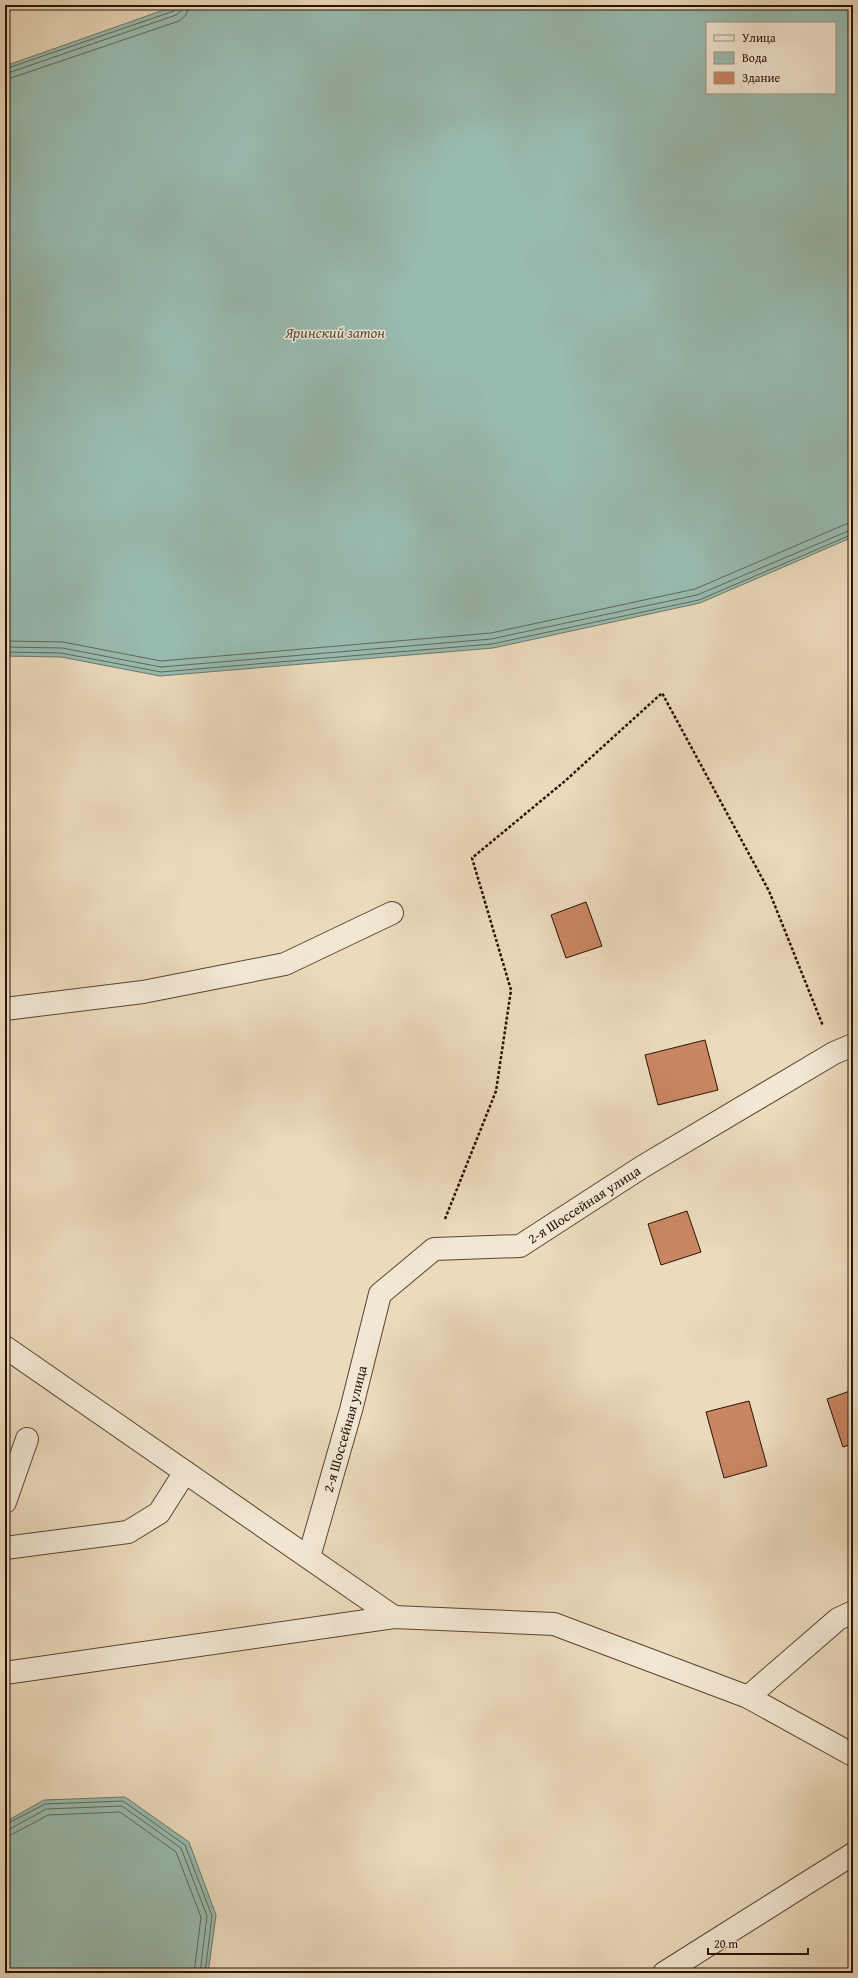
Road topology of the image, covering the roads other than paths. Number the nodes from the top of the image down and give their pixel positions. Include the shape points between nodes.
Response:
1 (392, 913) dead end
2 (5, 1009) edge
3 (843, 1049) edge
4 (5, 1347) edge
5 (27, 1439) dead end
6 (186, 1472) junction
7 (5, 1502) edge
8 (5, 1548) edge
9 (309, 1557) junction
10 (853, 1612) edge
11 (394, 1616) junction
12 (5, 1673) edge
13 (748, 1697) junction
14 (853, 1755) edge
15 (853, 1854) edge
16 (664, 1973) edge

1 - 2 street via 285,964 143,992
3 - 9 street, 2-я Шоссейная улица via 642,1167 520,1246 434,1249 380,1294 351,1410
4 - 6 street
5 - 7 street
6 - 8 street via 159,1513 128,1532
6 - 9 street
9 - 11 street
10 - 13 street via 838,1619
11 - 12 street
11 - 13 street via 554,1624
13 - 14 street
15 - 16 street

